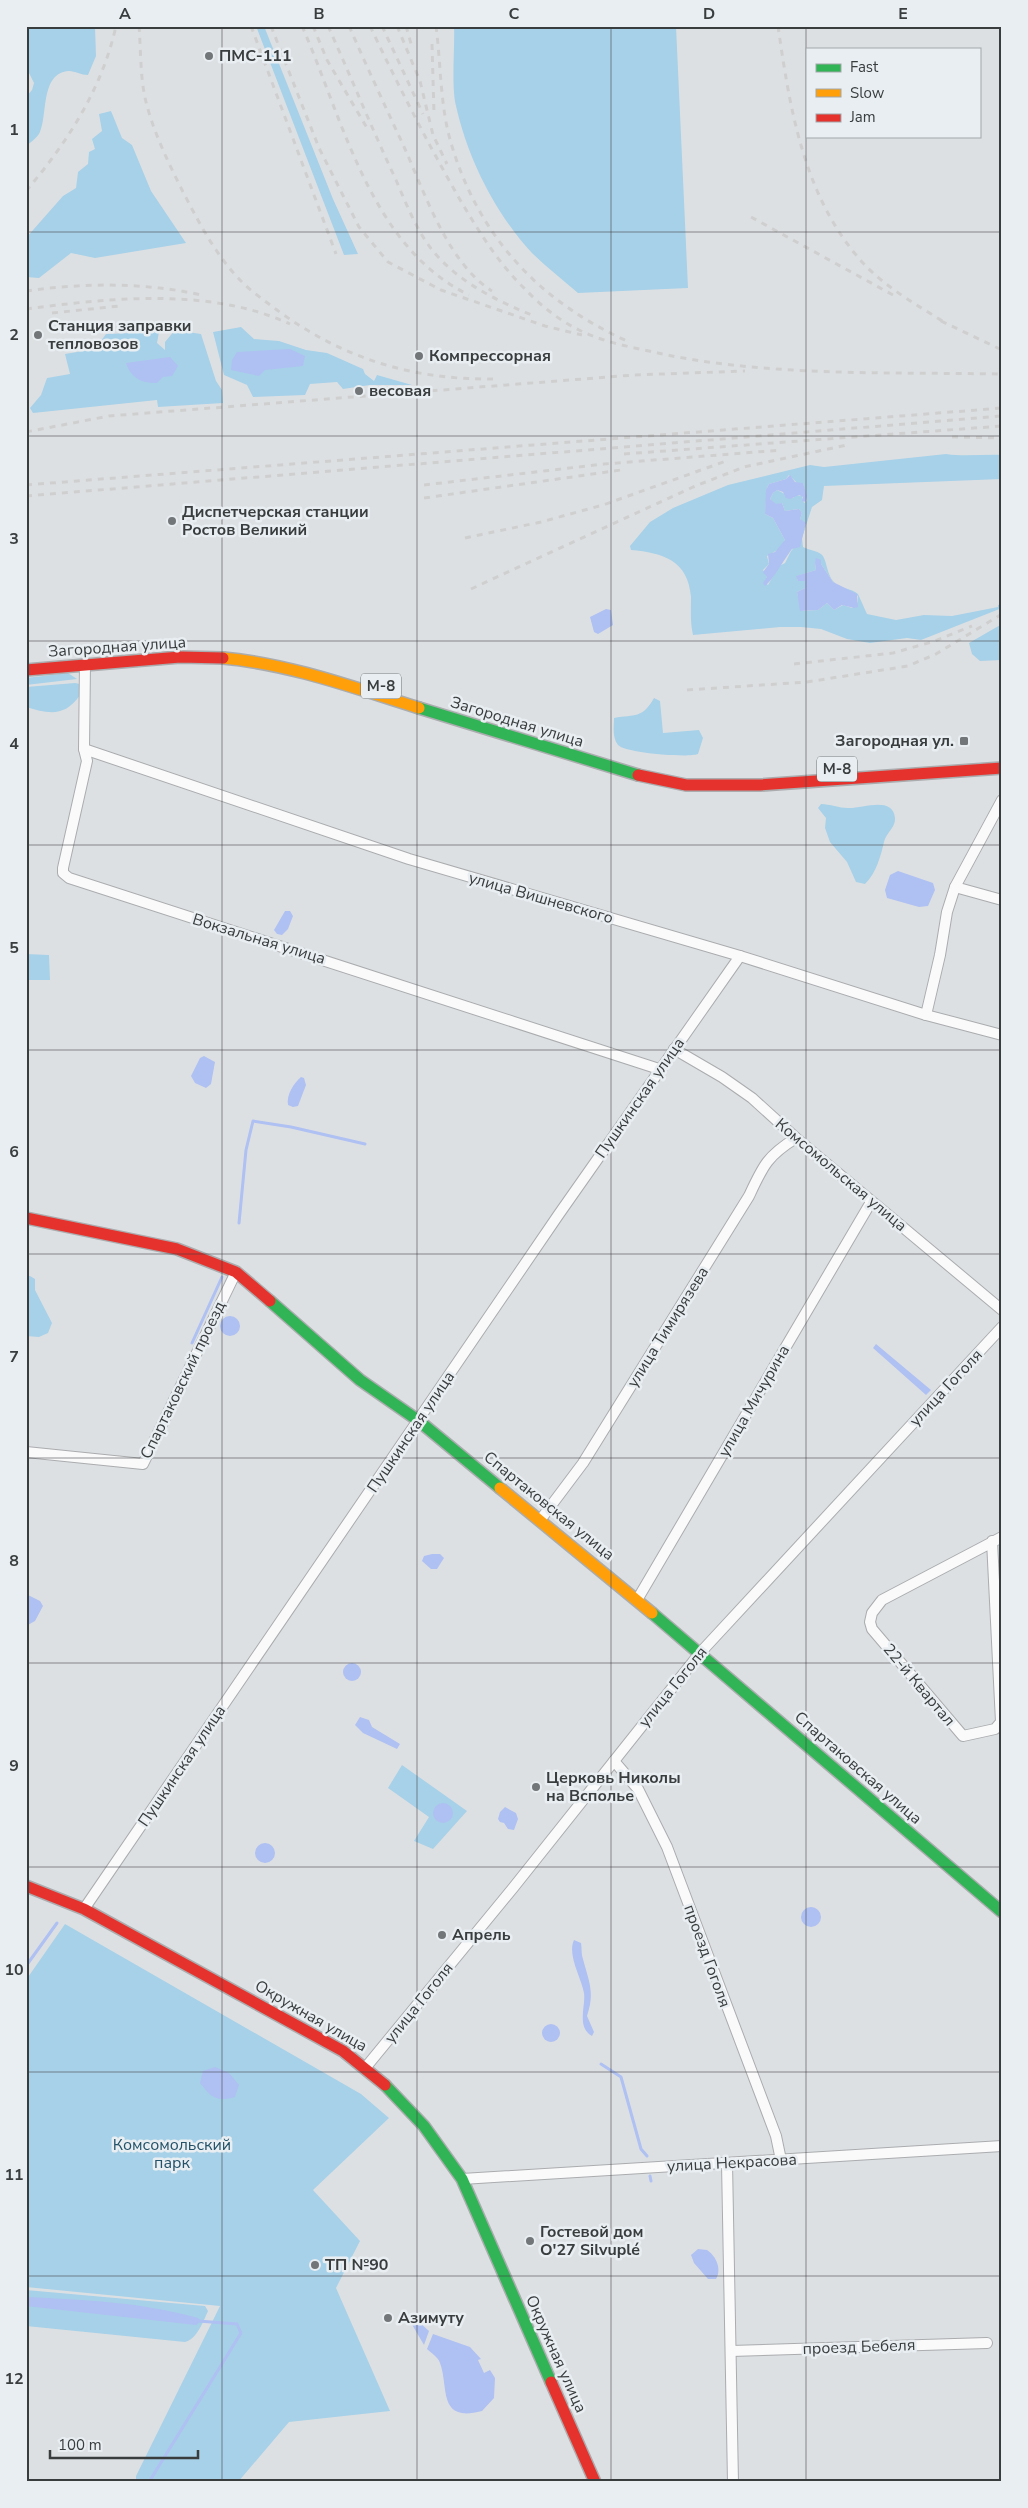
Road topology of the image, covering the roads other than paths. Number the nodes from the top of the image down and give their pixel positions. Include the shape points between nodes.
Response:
1 (26, 660) edge
2 (85, 664) junction
3 (26, 670) edge
4 (84, 749) junction
5 (1002, 758) edge
6 (1002, 768) edge
7 (1002, 800) edge
8 (954, 887) junction
9 (1002, 900) edge
10 (740, 956) junction
11 (926, 1015) junction
12 (1002, 1035) edge
13 (674, 1049) junction
14 (659, 1069) junction
15 (796, 1138) junction
16 (871, 1202) junction
17 (26, 1218) edge
18 (236, 1272) junction
19 (1002, 1310) edge
20 (1002, 1327) edge
21 (418, 1421) junction
22 (26, 1452) edge
23 (540, 1519) junction
24 (997, 1539) edge
25 (637, 1600) junction
26 (700, 1653) junction
27 (614, 1761) junction
28 (26, 1886) edge
29 (84, 1909) junction
30 (1002, 1912) edge
31 (366, 2067) junction
32 (1002, 2146) edge
33 (781, 2160) junction
34 (727, 2164) junction
35 (462, 2179) junction
36 (987, 2343) dead end
37 (731, 2351) junction
38 (595, 2482) edge
39 (733, 2482) edge

1 - 5 main road, Загородная улица / М-8 via 184,648 265,654 336,672 673,773 749,774
2 - 3 main road, Загородная улица / М-8
2 - 4 street, Вокзальная улица
2 - 6 main road, Загородная улица / М-8 via 180,657 224,658 264,664 342,684 484,730 672,784 760,785
4 - 10 street, улица Вишневского via 409,859
4 - 14 street, Вокзальная улица via 87,762 62,868 69,878
7 - 8 street
8 - 9 street
8 - 11 street
10 - 11 street, улица Вишневского
10 - 13 street, Пушкинская улица
11 - 12 street, улица Вишневского
13 - 14 street, Пушкинская улица
13 - 15 street, Комсомольская улица via 752,1098
14 - 21 street, Пушкинская улица
15 - 16 street, Комсомольская улица
15 - 23 street, улица Тимирязева via 774,1152 764,1166 749,1196 583,1463
16 - 19 street, Комсомольская улица
16 - 25 street, улица Мичурина
17 - 18 main road, Спартаковская улица via 177,1249
18 - 21 main road, Спартаковская улица via 360,1380
18 - 22 street, Спартаковский проезд via 143,1464
20 - 26 street, улица Гоголя
21 - 23 main road, Спартаковская улица
21 - 29 street, Пушкинская улица
23 - 25 main road, Спартаковская улица
24 - 24 street, 22-й Квартал via 1001,1722 995,1729 964,1736 872,1629 870,1622 872,1612 882,1600
25 - 26 main road, Спартаковская улица
26 - 27 street, улица Гоголя
26 - 30 main road, Спартаковская улица
27 - 31 street, улица Гоголя
27 - 33 street, проезд Гоголя via 638,1789 667,1847 776,2136
28 - 29 main road, Окружная улица
29 - 31 main road, Окружная улица via 343,2051
31 - 35 main road, Окружная улица via 448,2155
32 - 33 street, улица Некрасова
33 - 34 street, улица Некрасова
34 - 35 street, улица Некрасова
34 - 37 street
35 - 38 main road, Окружная улица
36 - 37 street, проезд Бебеля
37 - 39 street

